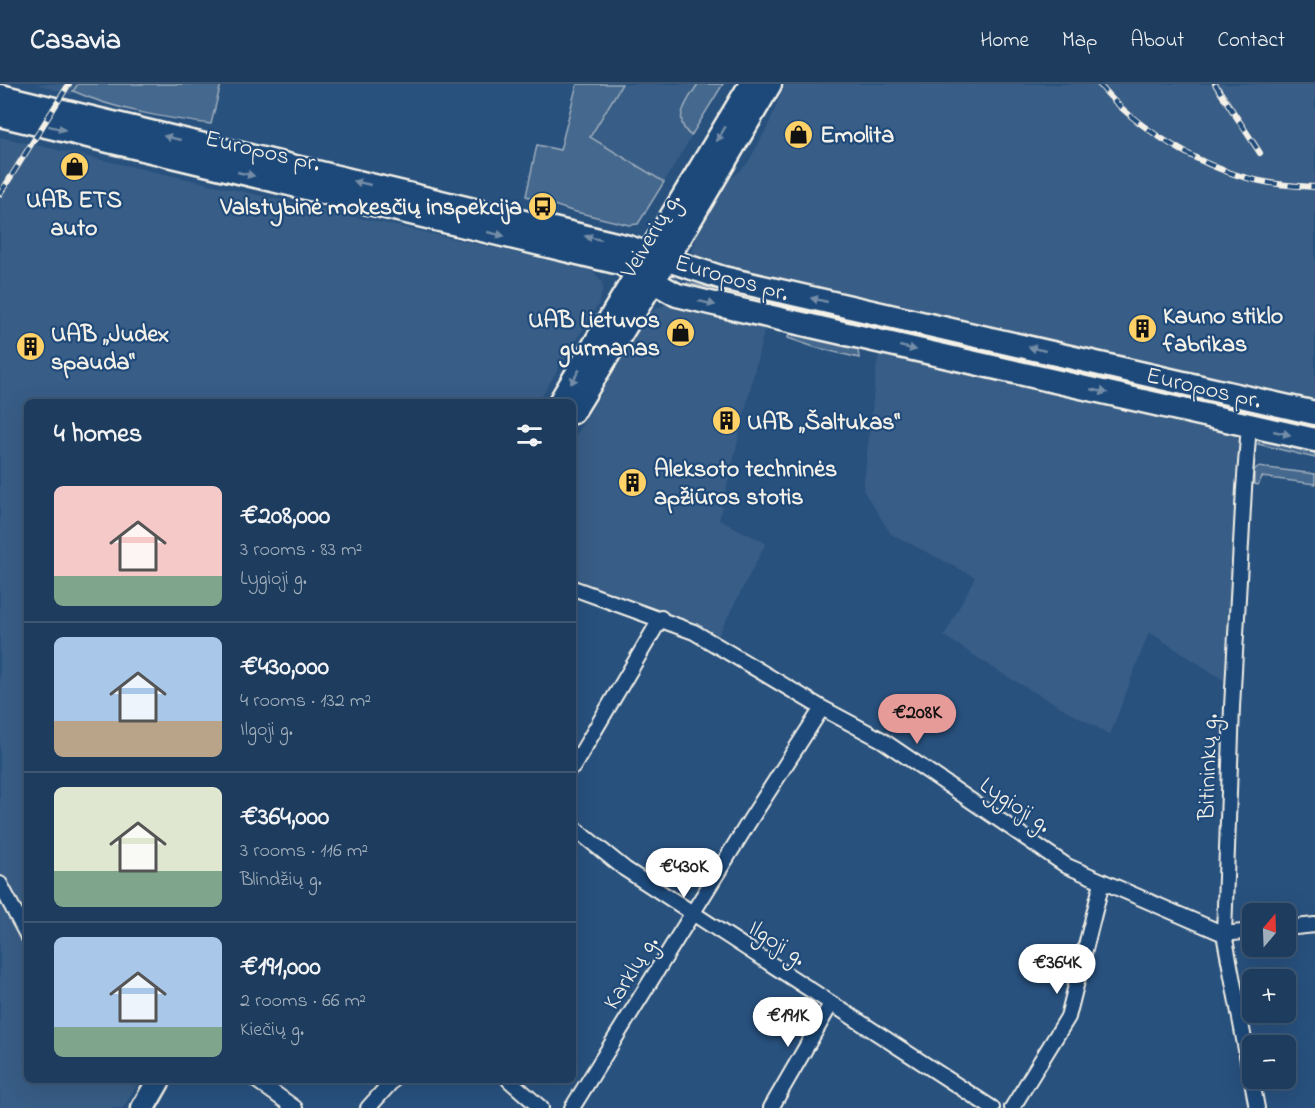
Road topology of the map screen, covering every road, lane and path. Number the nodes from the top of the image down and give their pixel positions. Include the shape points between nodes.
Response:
1 (751, 84) edge
2 (770, 84) edge
3 (0, 96) edge
4 (0, 115) edge
5 (658, 256) junction
6 (645, 277) junction
7 (876, 313) junction
8 (871, 339) junction
9 (562, 399) edge
10 (1277, 404) junction
11 (576, 406) edge
12 (1315, 413) edge
13 (1249, 425) junction
14 (1315, 440) edge
15 (576, 589) edge
16 (662, 618) junction
17 (822, 708) junction
18 (576, 762) edge
19 (576, 829) edge
20 (1102, 882) junction
21 (0, 884) edge
22 (694, 913) junction
23 (1315, 925) edge
24 (1296, 927) edge
25 (24, 929) edge
26 (1242, 932) edge
27 (1224, 934) junction
28 (831, 1004) junction
29 (157, 1083) edge
30 (260, 1083) edge
31 (390, 1083) edge
32 (512, 1083) edge
33 (142, 1108) edge
34 (294, 1108) edge
35 (368, 1108) edge
36 (541, 1108) edge
37 (572, 1108) edge
38 (771, 1108) edge
39 (992, 1108) edge
40 (1012, 1108) edge
41 (1257, 1108) edge

1 -> 5 main road, Veiverių g.
2 - 5 main road, Veiverių g.
5 -> 3 main road, Europos pr.
4 -> 6 main road, Europos pr. via 620,263
5 - 6 main road, Veiverių g.
7 -> 5 main road, Europos pr. via 716,276
6 -> 8 main road, Europos pr. via 677,295
6 -> 9 main road, Veiverių g.
6 - 11 main road, Veiverių g.
7 - 8 main road
10 -> 7 main road, Europos pr.
8 -> 13 main road, Europos pr.
10 - 12 main road, Europos pr.
10 - 13 main road via 1254,412
13 -> 14 main road, Europos pr.
13 - 27 street, Bitininkų g. via 1231,719
15 - 16 street, Lygioji g.
16 - 17 street, Lygioji g. via 694,632
16 - 18 street
17 - 20 street, Lygioji g. via 882,740 1067,866
17 - 22 street, Karklų g.
19 - 22 street, Ilgoji g. via 625,868
20 - 27 street, Lygioji g.
20 - 40 street via 1068,1017
21 - 25 street
22 - 28 street, Ilgoji g.
22 - 37 street, Karklų g.
23 - 24 street
26 - 27 street, Lygioji g.
27 - 41 street, Bitininkų g.
28 - 38 street
28 - 39 street, Ilgoji g.
29 - 33 main road
30 - 34 street
31 - 35 street
32 - 36 street

